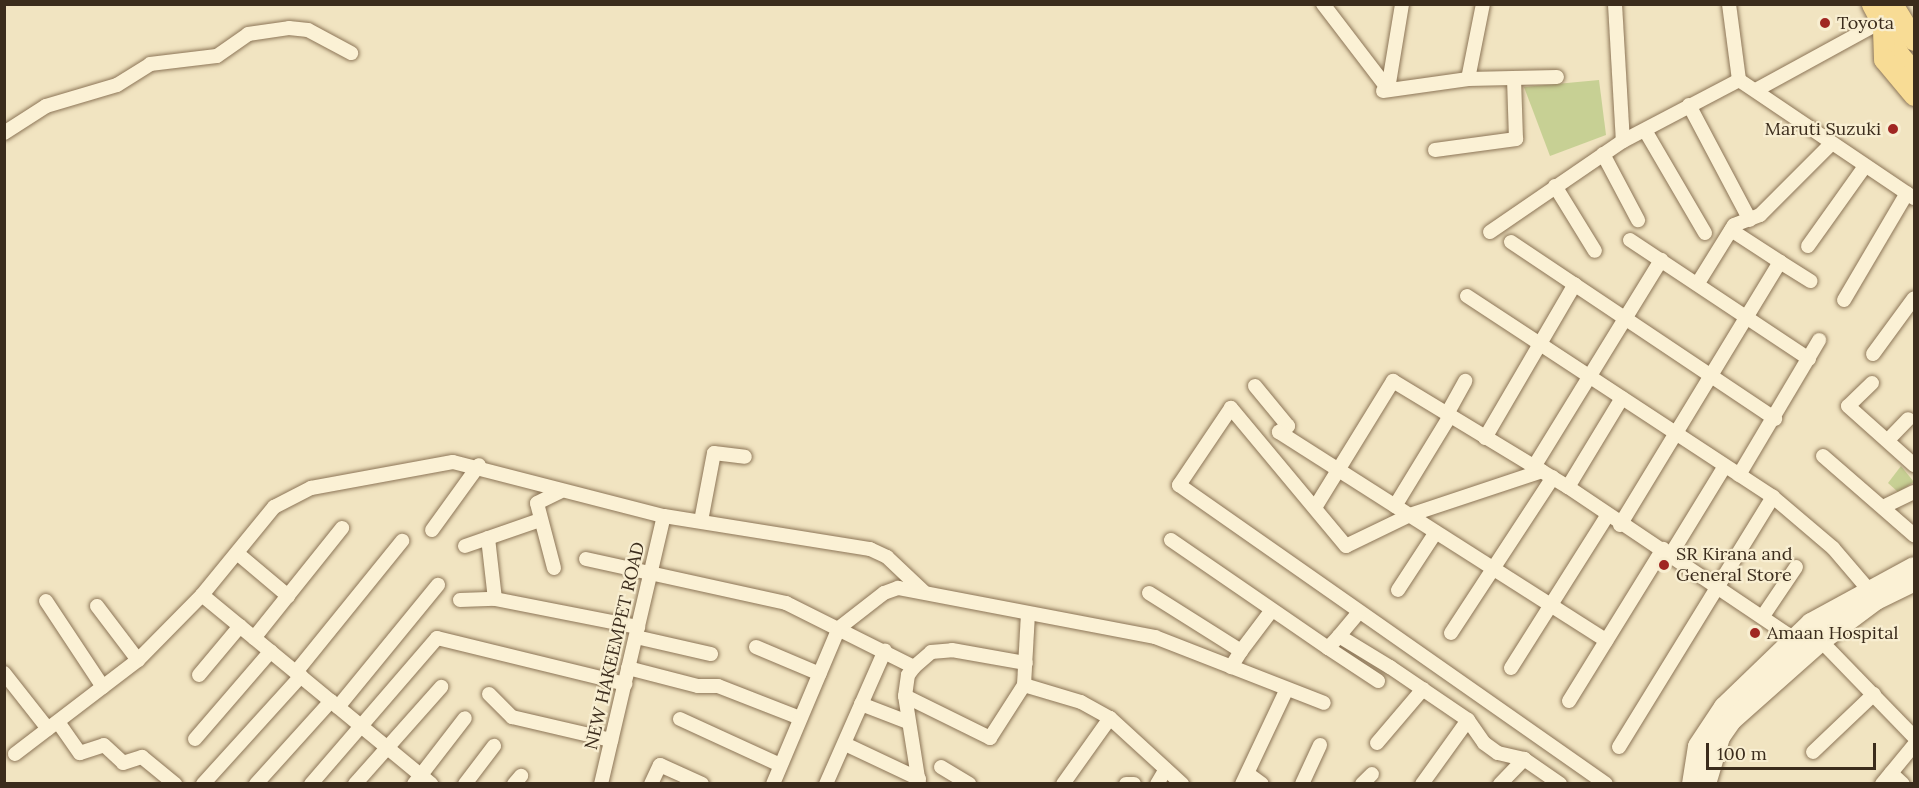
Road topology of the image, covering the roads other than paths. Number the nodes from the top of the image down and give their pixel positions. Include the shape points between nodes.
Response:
1 (1323, 4) edge
2 (1402, 4) edge
3 (1482, 4) edge
4 (1616, 4) edge
5 (1729, 4) edge
6 (1892, 4) edge
7 (1878, 18) edge
8 (1907, 48) edge
9 (351, 53) dead end
10 (1914, 73) edge
11 (1557, 76) dead end
12 (1514, 78) junction
13 (1468, 79) junction
14 (1739, 80) junction
15 (1386, 90) junction
16 (1756, 90) junction
17 (1914, 94) edge
18 (1689, 105) junction
19 (1646, 132) junction
20 (4, 133) edge
21 (1623, 141) junction
22 (1831, 144) junction
23 (1436, 150) dead end
24 (1603, 154) junction
25 (1865, 166) junction
26 (1555, 186) junction
27 (1911, 196) edge
28 (1638, 220) dead end
29 (1750, 220) junction
30 (1731, 230) junction
31 (1490, 232) dead end
32 (1705, 233) dead end
33 (1630, 240) dead end
34 (1511, 242) dead end
35 (1808, 246) dead end
36 (1595, 251) dead end
37 (1661, 260) junction
38 (1780, 262) junction
39 (1810, 281) dead end
40 (1698, 283) junction
41 (1575, 284) junction
42 (1467, 296) dead end
43 (1914, 298) edge
44 (1844, 300) dead end
45 (1626, 317) junction
46 (1745, 319) junction
47 (1819, 340) dead end
48 (1539, 343) junction
49 (1873, 354) dead end
50 (1809, 359) junction
51 (1710, 375) junction
52 (1588, 376) junction
53 (1465, 381) dead end
54 (1872, 383) dead end
55 (1255, 386) dead end
56 (1622, 398) junction
57 (1449, 415) junction
58 (1775, 419) junction
59 (1908, 419) dead end
60 (1675, 430) junction
61 (1485, 438) junction
62 (1888, 440) junction
63 (1823, 456) dead end
64 (745, 457) dead end
65 (479, 465) junction
66 (1914, 465) edge
67 (1725, 466) junction
68 (1338, 469) junction
69 (1543, 471) junction
70 (1739, 475) junction
71 (1568, 487) junction
72 (560, 492) junction
73 (1914, 492) edge
74 (1773, 497) junction
75 (1395, 506) junction
76 (1316, 507) junction
77 (1883, 507) junction
78 (1410, 515) junction
79 (664, 516) junction
80 (1607, 516) junction
81 (540, 520) junction
82 (701, 521) junction
83 (1620, 525) junction
84 (342, 528) dead end
85 (432, 530) dead end
86 (1436, 531) junction
87 (1914, 535) edge
88 (488, 538) junction
89 (1171, 540) dead end
90 (402, 541) dead end
91 (465, 546) dead end
92 (1667, 552) junction
93 (237, 554) junction
94 (586, 560) dead end
95 (1796, 567) dead end
96 (1914, 567) edge
97 (554, 568) dead end
98 (1494, 569) junction
99 (651, 573) junction
100 (1914, 581) edge
101 (438, 585) dead end
102 (1720, 588) junction
103 (1398, 590) dead end
104 (923, 591) junction
105 (1149, 593) dead end
106 (1873, 594) junction
107 (202, 595) junction
108 (288, 596) junction
109 (495, 599) junction
110 (460, 600) dead end
111 (46, 601) dead end
112 (1550, 604) junction
113 (97, 606) dead end
114 (1272, 610) junction
115 (1358, 613) junction
116 (1028, 614) junction
117 (1762, 615) junction
118 (240, 626) junction
119 (838, 628) junction
120 (637, 632) junction
121 (1451, 633) dead end
122 (1339, 636) junction
123 (254, 638) junction
124 (1606, 640) junction
125 (1796, 640) junction
126 (1821, 642) junction
127 (1406, 646) junction
128 (756, 647) dead end
129 (1328, 648) junction
130 (885, 650) junction
131 (271, 651) junction
132 (1241, 651) junction
133 (711, 654) dead end
134 (138, 660) junction
135 (914, 667) junction
136 (1231, 667) junction
137 (1390, 667) junction
138 (628, 668) junction
139 (1511, 668) dead end
140 (4, 673) edge
141 (298, 674) junction
142 (820, 674) junction
143 (1025, 674) junction
144 (199, 675) dead end
145 (1378, 681) dead end
146 (625, 684) junction
147 (103, 687) junction
148 (441, 687) dead end
149 (1423, 688) junction
150 (1287, 689) junction
151 (489, 694) dead end
152 (1874, 694) junction
153 (911, 699) junction
154 (1569, 701) dead end
155 (1324, 703) dead end
156 (334, 704) junction
157 (861, 705) junction
158 (465, 718) dead end
159 (680, 718) dead end
160 (800, 718) junction
161 (1110, 718) junction
162 (1468, 720) junction
163 (908, 722) junction
164 (53, 725) junction
165 (360, 725) junction
166 (1914, 737) edge
167 (195, 739) dead end
168 (611, 740) junction
169 (1377, 743) dead end
170 (844, 744) junction
171 (1320, 745) dead end
172 (1914, 745) edge
173 (494, 746) dead end
174 (1619, 747) dead end
175 (388, 748) junction
176 (1813, 752) dead end
177 (15, 754) dead end
178 (1524, 759) junction
179 (780, 765) junction
180 (940, 767) dead end
181 (1166, 769) junction
182 (1887, 778) edge
183 (1245, 779) edge
184 (422, 781) edge
185 (919, 781) edge
186 (175, 783) edge
187 (202, 783) edge
188 (256, 783) edge
189 (311, 783) edge
190 (355, 783) edge
191 (465, 783) edge
192 (601, 783) edge
193 (651, 783) edge
194 (702, 783) edge
195 (773, 783) edge
196 (826, 783) edge
197 (969, 783) edge
198 (1063, 783) edge
199 (1126, 783) edge
200 (1134, 783) edge
201 (1157, 783) edge
202 (1182, 783) edge
203 (1262, 783) edge
204 (1302, 783) edge
205 (1422, 783) edge
206 (1500, 783) edge
207 (1560, 783) edge
208 (1606, 783) edge
209 (1692, 783) edge
210 (1706, 783) edge
211 (1903, 783) edge

1 - 15 street
2 - 15 street
3 - 13 street
4 - 21 street
5 - 14 street
6 - 8 main road
7 - 8 main road
7 - 16 street
7 - 17 main road via 1884,59
8 - 10 main road
9 - 20 street via 308,30 289,28 248,34 217,56 150,64 117,85 46,106
11 - 12 street
12 - 13 street
12 - 23 street via 1516,139
13 - 15 street
14 - 16 street
14 - 18 street
16 - 22 street
18 - 19 street
18 - 29 street
19 - 21 street
19 - 32 street
21 - 24 street
22 - 25 street
22 - 29 street via 1760,215
24 - 26 street
24 - 28 street
25 - 27 street
25 - 35 street
26 - 31 street
26 - 36 street
27 - 44 street
29 - 30 street via 1738,222
30 - 38 street
30 - 40 street
33 - 37 street
34 - 41 street
37 - 40 street
37 - 45 street
38 - 39 street
38 - 46 street
40 - 46 street
41 - 45 street
41 - 48 street
42 - 48 street
43 - 49 street
45 - 51 street
45 - 52 street
46 - 50 street
46 - 51 street
47 - 50 street
48 - 52 street
48 - 61 street
50 - 58 street
51 - 58 street
51 - 60 street
52 - 56 street
52 - 69 street
53 - 57 street
54 - 62 street via 1848,406
55 - 68 street via 1288,426 1280,432
56 - 60 street
56 - 71 street
57 - 61 street
57 - 68 street via 1393,381
57 - 75 street
58 - 70 street
59 - 62 street
60 - 67 street
60 - 83 street
61 - 69 street
62 - 66 street
63 - 77 street
64 - 82 street via 714,453
65 - 72 street
65 - 85 street
65 - 93 street via 453,462 311,488 274,507
67 - 70 street
67 - 92 street
68 - 75 street
68 - 76 street
69 - 71 street
69 - 78 street
69 - 98 street
70 - 74 street
71 - 80 street
72 - 79 street
72 - 81 street via 537,503
73 - 77 street
74 - 102 street
74 - 106 street via 1833,548
75 - 78 street
76 - 78 street via 1346,546
76 - 115 street via 1231,408 1179,485
77 - 87 street
78 - 86 street
79 - 82 street
79 - 99 street, NEW HAKEEMPET ROAD
80 - 83 street
80 - 112 street
81 - 88 street
81 - 97 street
82 - 104 street via 870,549 887,557
83 - 92 street
84 - 108 street
86 - 98 street
86 - 103 street
88 - 91 street
88 - 109 street
89 - 114 street
90 - 141 street
92 - 102 street
92 - 124 street
93 - 107 street
93 - 108 street
94 - 99 street
95 - 117 street
96 - 106 street
98 - 112 street
98 - 121 street
99 - 119 street via 786,603
99 - 120 street, NEW HAKEEMPET ROAD
100 - 106 street
101 - 156 street
102 - 117 street
102 - 174 street
104 - 116 street
104 - 119 street via 898,588 884,593
105 - 132 street
106 - 125 street via 1811,623
106 - 126 street
107 - 118 street
107 - 134 street
108 - 123 street
109 - 110 street
109 - 120 street
111 - 147 street
112 - 124 street
112 - 139 street
113 - 134 street
114 - 129 street
114 - 132 street
115 - 122 street
115 - 127 street
116 - 136 street via 1155,637
116 - 143 street
117 - 125 street
118 - 123 street
118 - 144 street
119 - 130 street
119 - 142 street
120 - 133 street
120 - 138 street, NEW HAKEEMPET ROAD
122 - 129 street
122 - 137 street
123 - 131 street
124 - 154 street
125 - 209 street via 1724,707 1698,746
126 - 152 street
126 - 210 street via 1732,720 1720,737
127 - 137 street
127 - 208 street
128 - 142 street
129 - 145 street
130 - 135 street
130 - 157 street
131 - 141 street
131 - 167 street
132 - 136 street
134 - 147 street
135 - 143 street via 930,652 952,650
135 - 153 street via 908,675
136 - 150 street
137 - 149 street
138 - 146 street, NEW HAKEEMPET ROAD
138 - 160 street via 698,686 718,686
140 - 164 street
141 - 156 street
141 - 187 street
142 - 160 street
143 - 153 street via 990,738
143 - 161 street
146 - 165 street via 437,638
146 - 168 street, NEW HAKEEMPET ROAD
147 - 164 street
148 - 175 street
149 - 162 street
149 - 169 street
150 - 155 street
150 - 183 street
151 - 168 street via 512,717
152 - 166 street
152 - 176 street
153 - 163 street
156 - 165 street
156 - 188 street
157 - 163 street
157 - 170 street
158 - 184 street
159 - 179 street
160 - 179 street
161 - 181 street
161 - 198 street
162 - 178 street via 1484,743 1498,753
162 - 205 street
163 - 185 street
164 - 177 street
164 - 186 street via 80,753 104,745 123,763 142,756
165 - 175 street
165 - 189 street
168 - 192 street, NEW HAKEEMPET ROAD
170 - 185 street
170 - 196 street
171 - 204 street
172 - 182 street
173 - 191 street
175 - 184 street
175 - 190 street
178 - 206 street
178 - 207 street
179 - 195 street
180 - 197 street
181 - 201 street
181 - 202 street
182 - 211 street
183 - 203 street
193 - 194 street via 660,765
199 - 200 street

